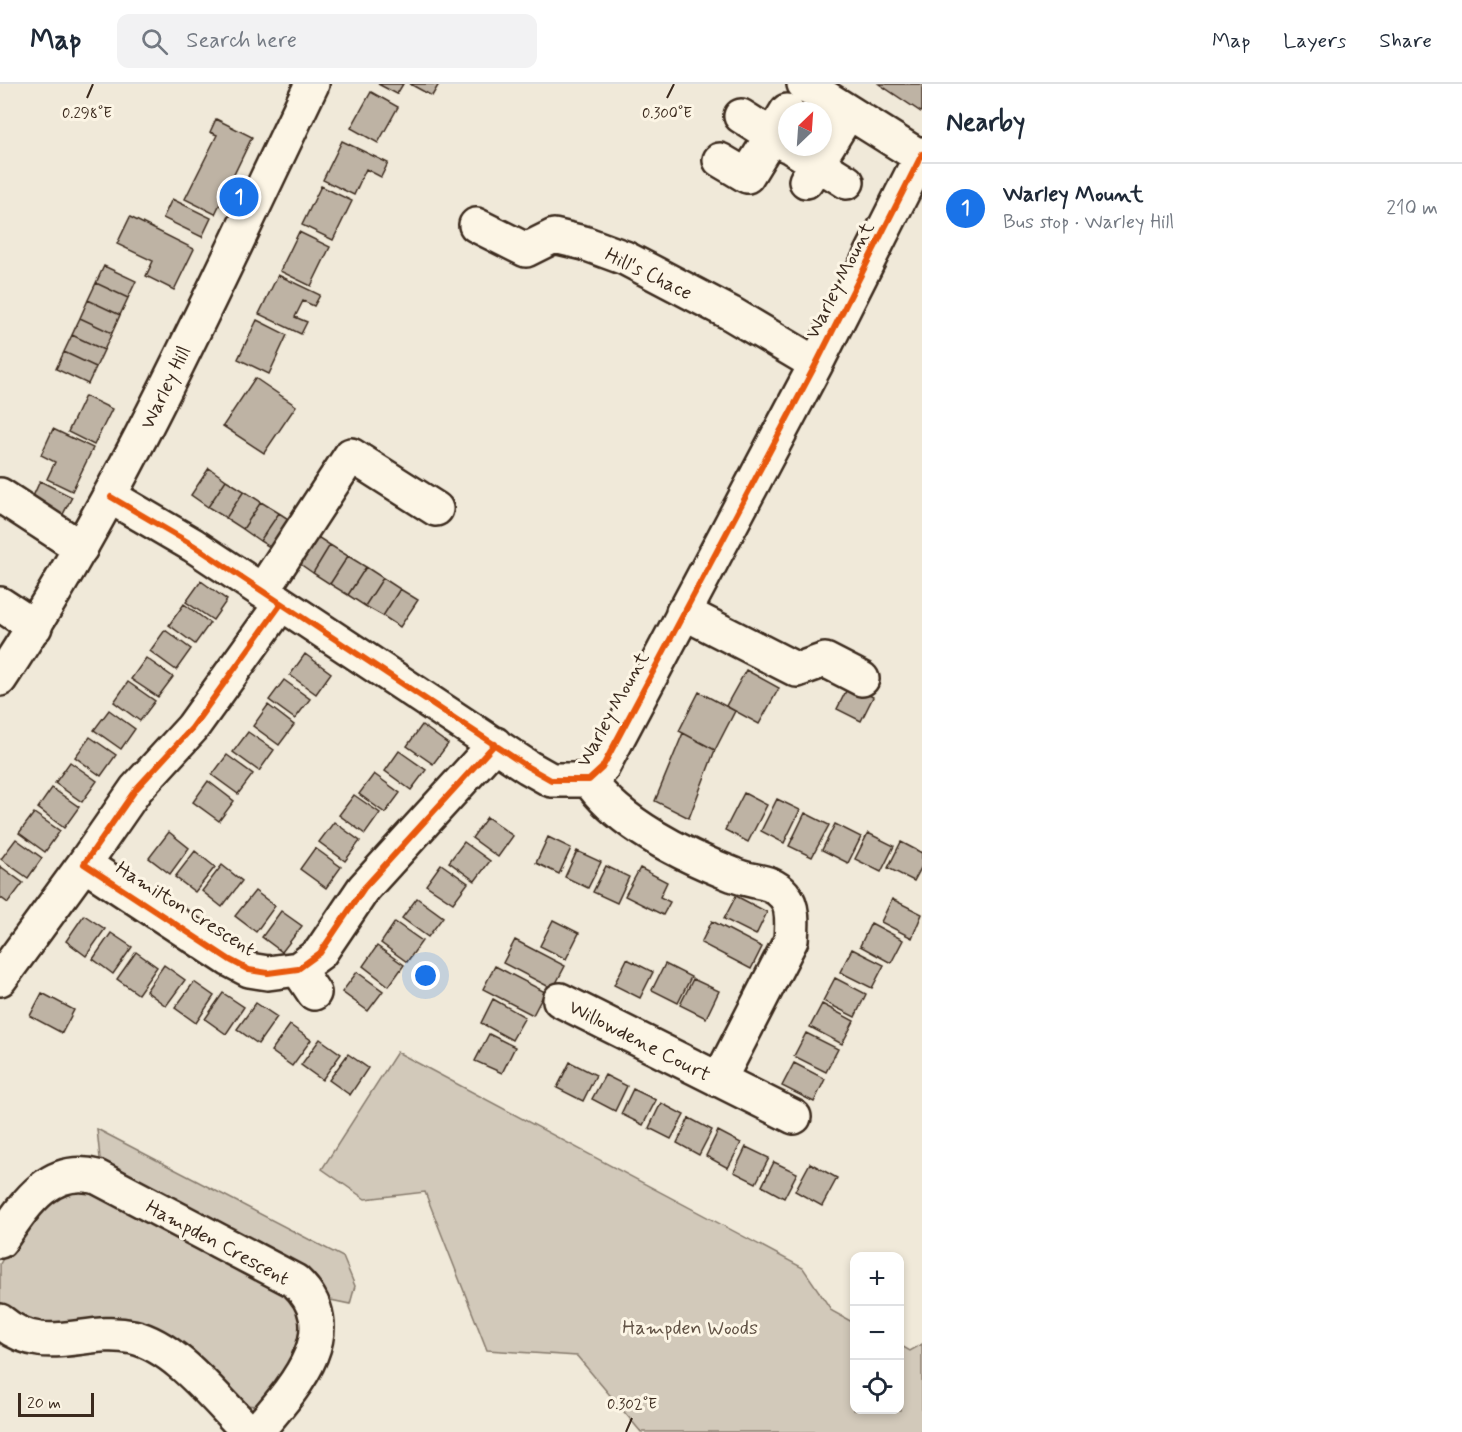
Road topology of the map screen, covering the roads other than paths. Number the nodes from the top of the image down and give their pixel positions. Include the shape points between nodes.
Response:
1 (312, 84) edge
2 (804, 84) edge
3 (801, 102) edge
4 (848, 114) junction
5 (741, 116) dead end
6 (832, 122) edge
7 (778, 134) edge
8 (778, 153) edge
9 (812, 156) edge
10 (921, 156) edge
11 (720, 160) dead end
12 (847, 182) dead end
13 (476, 225) dead end
14 (816, 364) junction
15 (0, 495) edge
16 (111, 496) junction
17 (436, 509) dead end
18 (81, 548) junction
19 (272, 597) junction
20 (0, 604) edge
21 (683, 612) junction
22 (35, 627) junction
23 (0, 679) edge
24 (862, 679) dead end
25 (495, 744) junction
26 (589, 780) junction
27 (84, 864) junction
28 (0, 979) edge
29 (560, 1000) dead end
30 (719, 1080) junction
31 (794, 1117) dead end
32 (0, 1241) edge
33 (0, 1321) edge
34 (249, 1432) edge
35 (256, 1432) edge

1 - 16 street, Warley Hill
2 - 3 street
2 - 4 street
4 - 6 street
4 - 10 street
5 - 7 street
8 - 11 street via 747,176
9 - 12 street
10 - 14 street, Warley Mount
13 - 14 street, Hill's Chace via 526,250 554,236 625,258
14 - 21 street, Warley Mount
15 - 18 street
16 - 18 street, Warley Hill
16 - 19 street, Warley Mount
17 - 19 street, Hamilton Crescent via 351,454
18 - 22 street, Warley Hill
19 - 25 street, Warley Mount
19 - 27 street, Hamilton Crescent via 192,728 136,789
20 - 22 street
21 - 24 street via 797,670 825,660
21 - 26 street, Warley Mount via 602,768
22 - 23 street, Warley Hill
25 - 26 street, Warley Mount via 551,780
25 - 27 street, Hamilton Crescent via 371,880 320,953 306,981 249,970 230,960
26 - 30 street, Willowdene Court via 608,805 644,831 736,876 773,884 786,897 792,916 791,940
27 - 28 street, Hamilton Crescent
29 - 30 street, Willowdene Court
30 - 31 street, Willowdene Court
32 - 35 street, Hampden Crescent via 32,1198 48,1184 60,1177 86,1174 295,1281 308,1293 318,1335 303,1372
33 - 34 street via 21,1335 38,1340 116,1335 156,1346 182,1365

